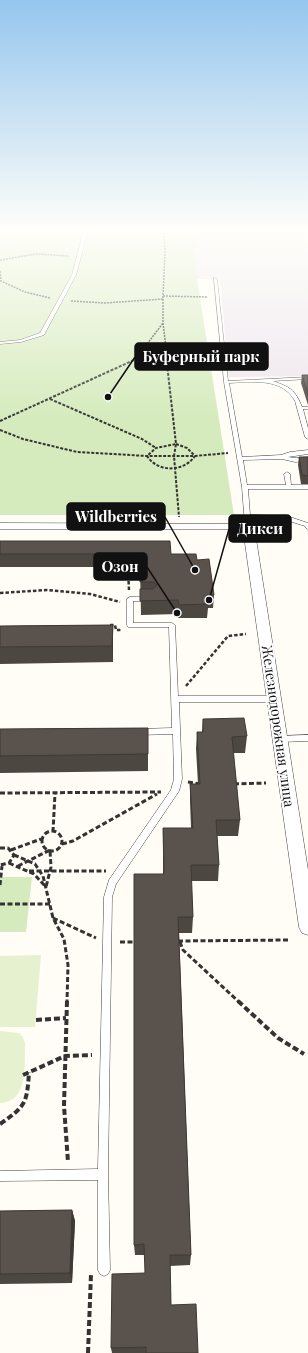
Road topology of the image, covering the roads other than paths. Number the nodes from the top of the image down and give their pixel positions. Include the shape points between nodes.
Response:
1 (63, 293) edge
2 (217, 293) edge
3 (0, 343) edge
4 (308, 378) edge
5 (268, 381) junction
6 (226, 382) junction
7 (300, 408) junction
8 (308, 408) edge
9 (308, 437) edge
10 (308, 452) edge
11 (282, 457) junction
12 (240, 459) junction
13 (308, 460) edge
14 (287, 474) dead end
15 (290, 486) junction
16 (245, 487) junction
17 (308, 487) edge
18 (248, 521) junction
19 (308, 525) edge
20 (0, 526) edge
21 (153, 598) edge
22 (175, 699) junction
23 (274, 699) junction
24 (176, 731) junction
25 (128, 732) edge
26 (308, 738) edge
27 (280, 739) junction
28 (308, 927) edge
29 (103, 1174) junction
30 (0, 1176) edge
31 (104, 1270) dead end

1 - 3 lane via 42,334 21,341
2 - 6 lane
4 - 5 lane
5 - 6 lane
5 - 7 lane via 283,385 295,394
6 - 12 lane
7 - 8 lane
7 - 9 lane
10 - 11 lane
11 - 12 lane
11 - 13 lane
12 - 16 lane
14 - 15 lane
15 - 16 lane
15 - 17 lane
16 - 18 lane
18 - 19 lane via 287,518
18 - 20 street via 180,526
18 - 23 street, Железнодорожная улица
21 - 22 lane via 130,602 130,625 172,625
22 - 23 lane
22 - 24 lane
23 - 27 street, Железнодорожная улица
24 - 25 lane
24 - 29 lane via 178,779 175,791 112,883 108,897
26 - 27 lane
27 - 28 street, Железнодорожная улица
29 - 30 lane
29 - 31 lane

